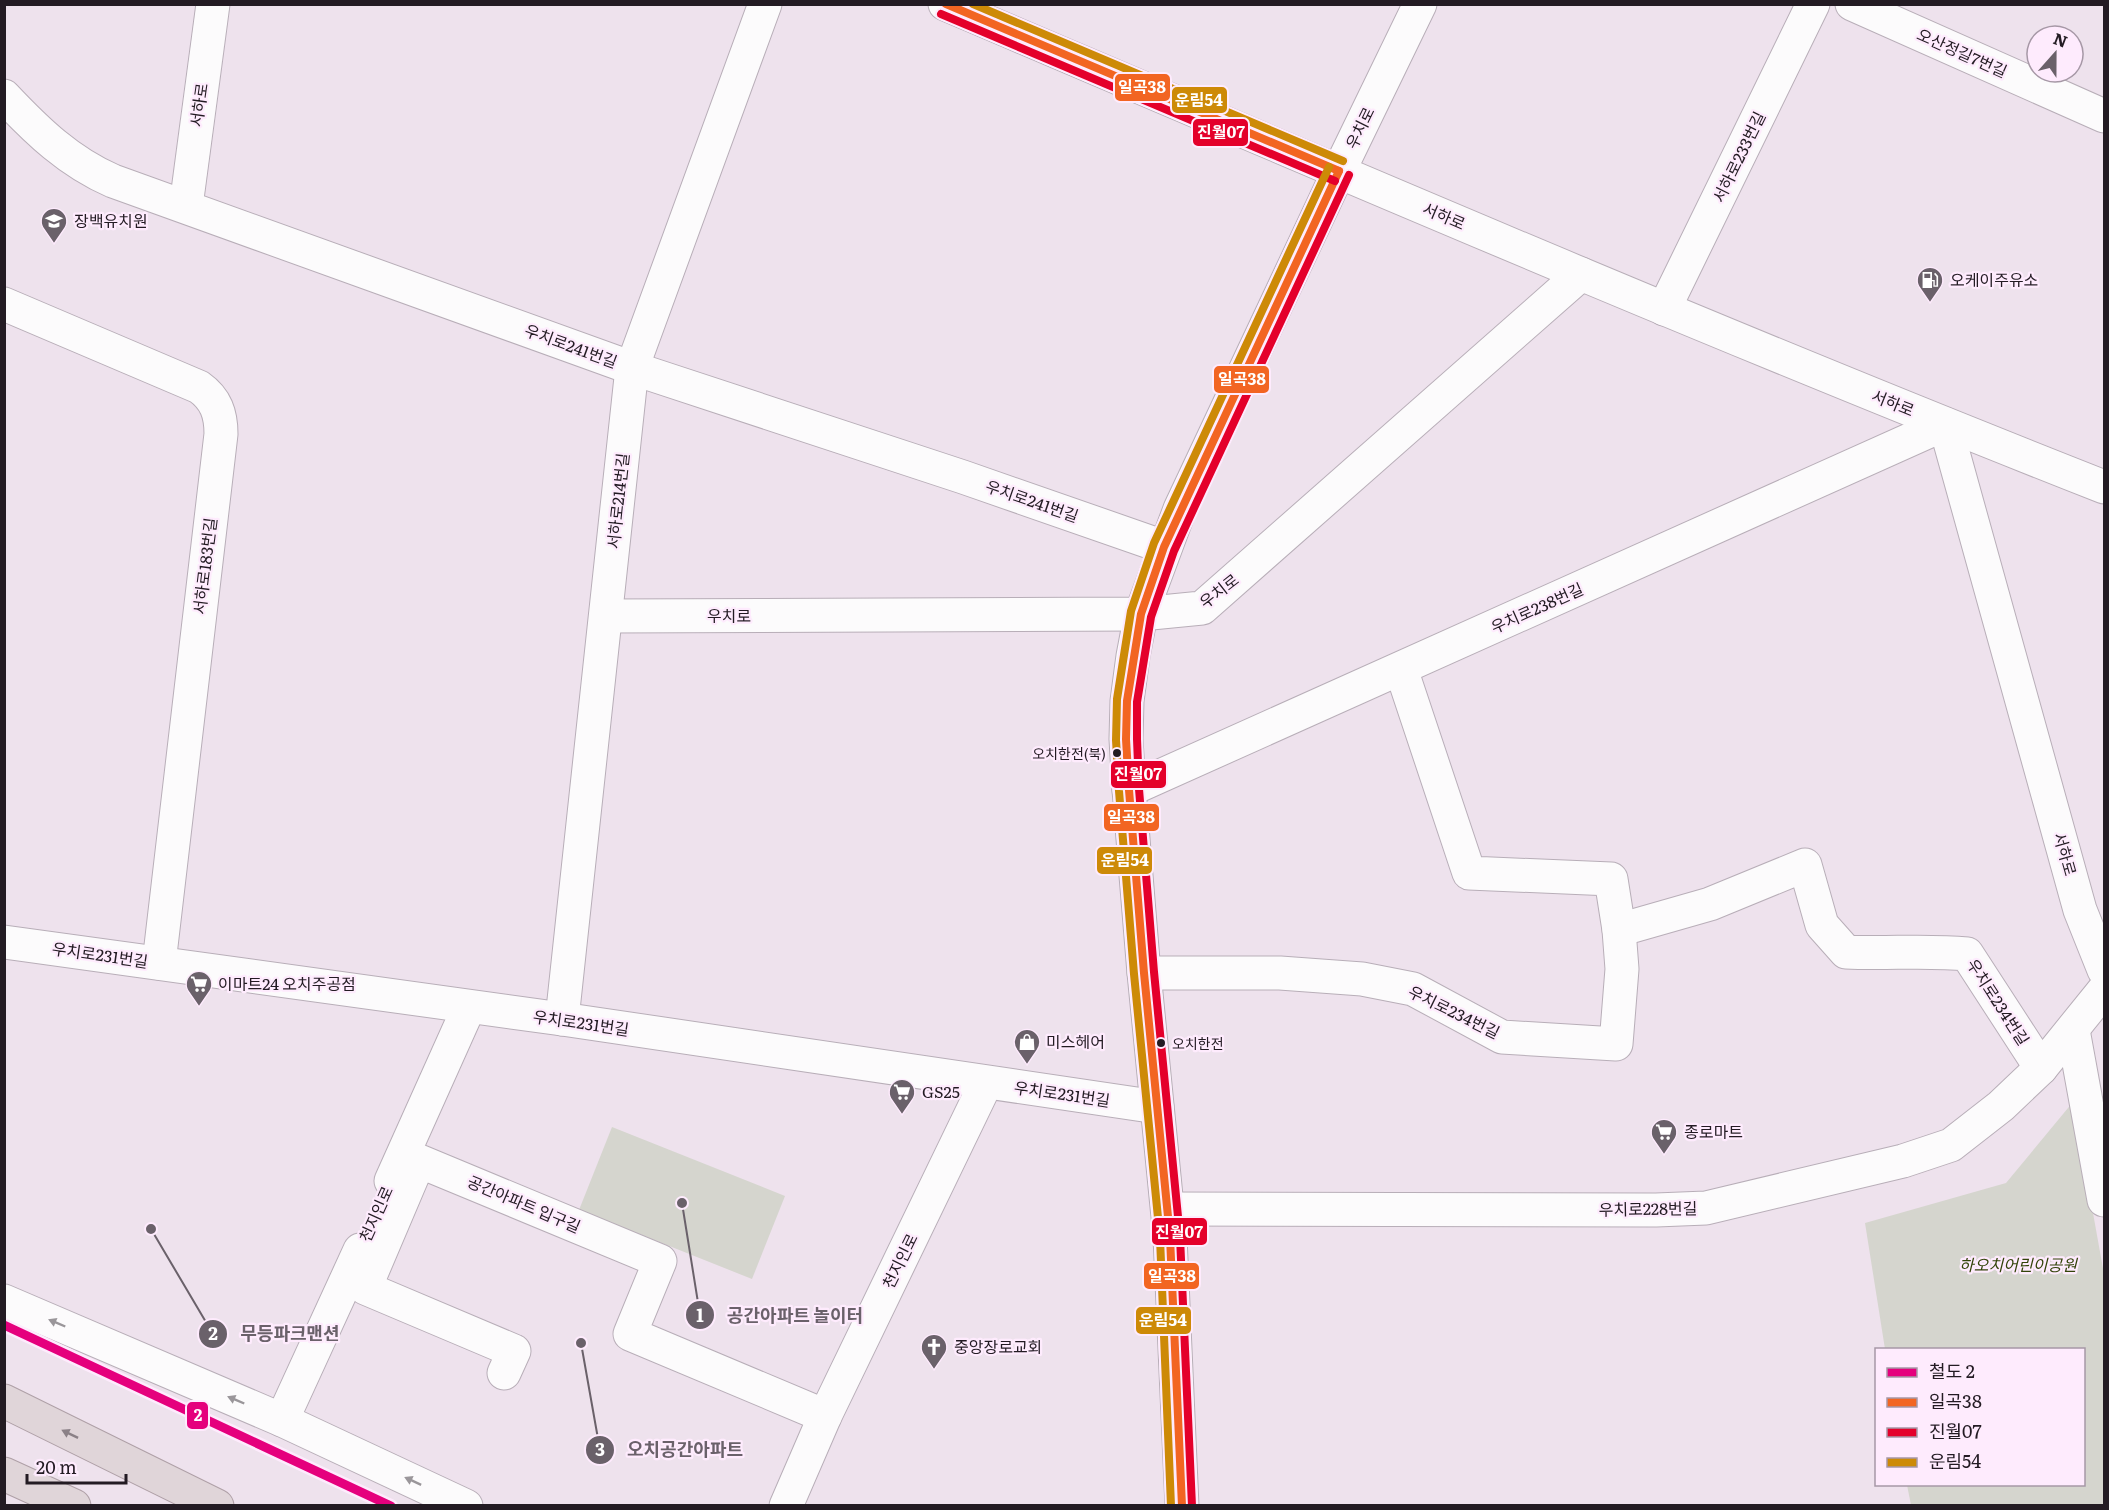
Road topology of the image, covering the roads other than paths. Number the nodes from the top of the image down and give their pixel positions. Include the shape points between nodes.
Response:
1 (213, 4) edge
2 (765, 4) edge
3 (945, 4) edge
4 (1420, 4) edge
5 (1813, 4) edge
6 (1852, 4) edge
7 (4, 96) edge
8 (2104, 116) edge
9 (1339, 171) junction
10 (186, 206) junction
11 (1581, 274) junction
12 (4, 304) edge
13 (1664, 309) junction
14 (632, 368) junction
15 (1945, 424) junction
16 (2104, 487) edge
17 (1164, 547) junction
18 (1141, 614) junction
19 (606, 616) junction
20 (1401, 669) junction
21 (1129, 790) junction
22 (1619, 930) junction
23 (4, 942) edge
24 (159, 963) junction
25 (2104, 970) edge
26 (1144, 973) junction
27 (2104, 990) edge
28 (469, 1007) junction
29 (562, 1019) junction
30 (2073, 1030) junction
31 (2041, 1068) junction
32 (986, 1083) junction
33 (1158, 1107) junction
34 (2104, 1200) edge
35 (1168, 1209) junction
36 (4, 1301) edge
37 (504, 1373) dead end
38 (4, 1401) edge
39 (825, 1416) junction
40 (282, 1420) junction
41 (4, 1474) edge
42 (74, 1506) edge
43 (217, 1506) edge
44 (466, 1506) edge
45 (786, 1506) edge
46 (1182, 1506) edge

1 - 10 street, 서하로
2 - 14 street, 서하로214번길
3 - 9 street, 서하로
4 - 9 street, 우치로
5 - 13 street, 서하로233번길
6 - 8 street, 오산정길7번길
7 - 10 street, 우치로241번길 via 66,155 90,171
9 - 11 street, 서하로
9 - 17 street, 우치로
10 - 14 street, 우치로241번길
11 - 13 street, 서하로
11 - 18 street, 우치로 via 1202,608
12 - 24 street, 서하로183번길 via 199,387 209,394 221,417
13 - 15 street, 서하로
14 - 17 street, 우치로241번길
14 - 19 street, 서하로214번길
15 - 16 street, 서하로
15 - 20 street, 우치로238번길
15 - 25 street, 서하로 via 2080,910
17 - 18 street, 우치로
18 - 19 street, 우치로
18 - 21 street, 우치로 via 1127,701
19 - 29 street, 서하로214번길
20 - 21 street, 우치로238번길
20 - 22 street, 우치로234번길 via 1469,873 1611,879
21 - 26 street, 우치로
22 - 26 street, 우치로234번길 via 1622,969 1616,1044 1502,1037 1413,989 1362,979 1280,973
22 - 31 street, 우치로234번길 via 1710,904 1805,865 1822,926 1846,952 1967,954
23 - 24 street, 우치로231번길
24 - 28 street, 우치로231번길
26 - 33 street, 우치로
27 - 30 street, 우치로228번길
28 - 29 street, 우치로231번길
28 - 40 street, 천지인로
29 - 32 street, 우치로231번길
30 - 31 street, 우치로228번길
30 - 34 street
31 - 35 street, 우치로228번길 via 1951,1145 1903,1161 1706,1208
32 - 33 street, 우치로231번길
32 - 39 street, 천지인로
33 - 35 street, 우치로
35 - 46 street, 우치로
40 -> 36 street
37 - 39 street, 공간아파트 입구길 via 514,1352 365,1288 419,1161 660,1261 630,1334
43 -> 38 highway
39 - 45 street, 천지인로
44 -> 40 street
41 - 42 highway

